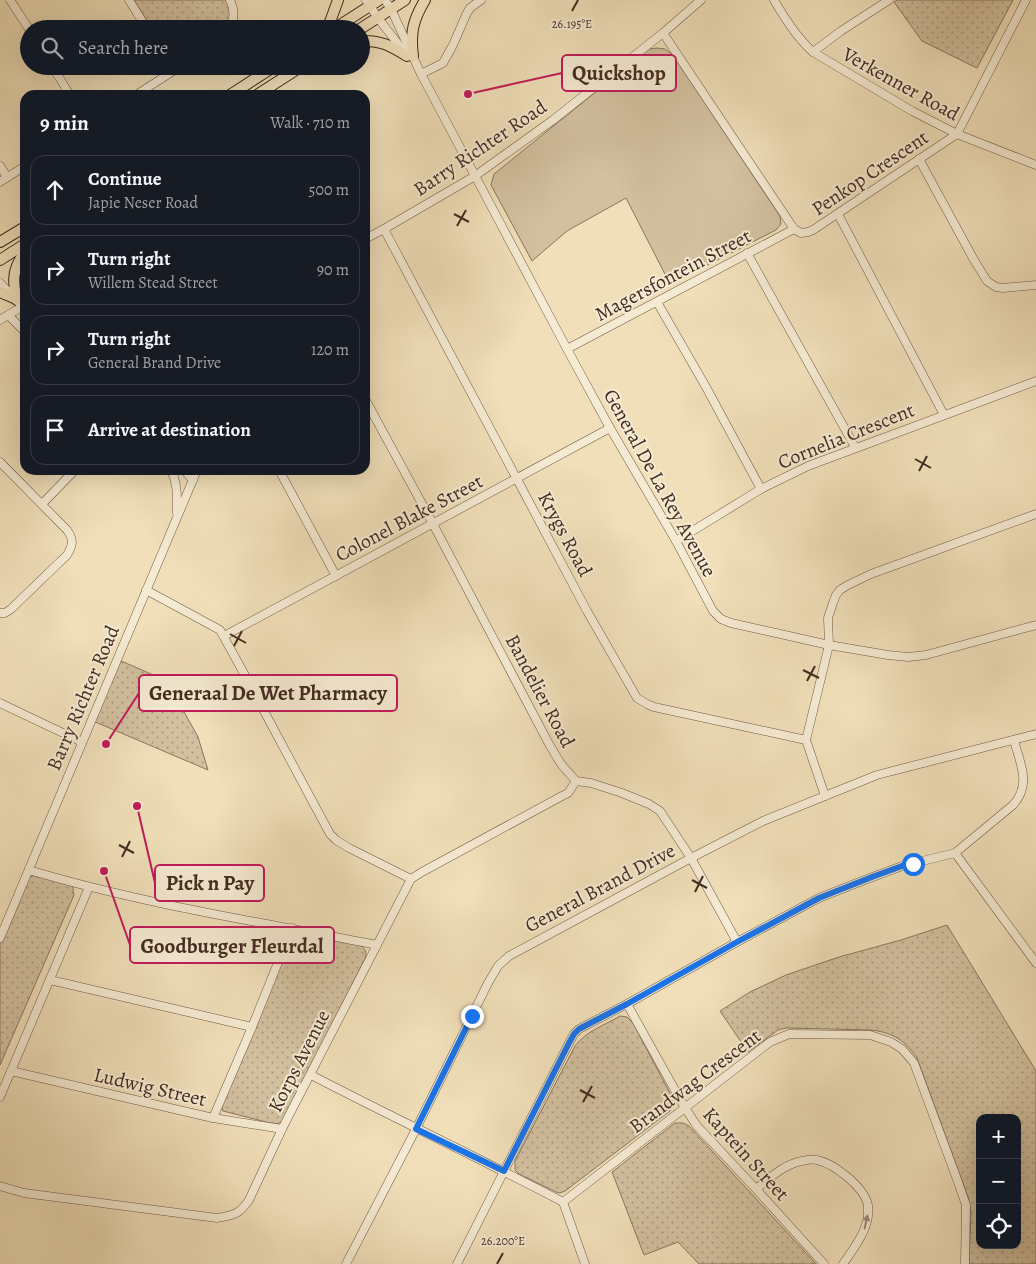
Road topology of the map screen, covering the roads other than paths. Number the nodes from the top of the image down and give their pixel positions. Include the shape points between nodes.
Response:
1 (10, 0) edge
2 (129, 0) edge
3 (230, 0) edge
4 (338, 0) edge
5 (405, 0) edge
6 (425, 0) edge
7 (481, 0) edge
8 (701, 0) edge
9 (774, 0) edge
10 (889, 0) edge
11 (1026, 0) edge
12 (372, 2) edge
13 (388, 4) edge
14 (378, 18) junction
15 (23, 20) edge
16 (141, 20) edge
17 (234, 20) edge
18 (331, 20) edge
19 (347, 20) edge
20 (370, 23) edge
21 (663, 33) junction
22 (370, 42) edge
23 (814, 52) junction
24 (410, 56) junction
25 (421, 74) junction
26 (58, 75) edge
27 (165, 75) edge
28 (261, 75) edge
29 (288, 75) edge
30 (67, 90) edge
31 (143, 90) edge
32 (238, 90) edge
33 (265, 90) edge
34 (957, 134) junction
35 (919, 159) junction
36 (1036, 165) edge
37 (0, 166) edge
38 (20, 169) edge
39 (475, 176) junction
40 (4, 180) edge
41 (838, 214) junction
42 (384, 229) junction
43 (794, 229) junction
44 (20, 230) edge
45 (370, 236) edge
46 (0, 242) edge
47 (20, 247) edge
48 (747, 253) junction
49 (20, 259) edge
50 (0, 260) edge
51 (0, 283) edge
52 (1036, 285) edge
53 (0, 292) edge
54 (20, 302) edge
55 (657, 302) junction
56 (20, 303) edge
57 (20, 303) edge
58 (20, 305) edge
59 (8, 315) junction
60 (0, 320) edge
61 (20, 327) edge
62 (567, 349) junction
63 (1036, 381) edge
64 (370, 408) edge
65 (944, 415) junction
66 (610, 428) junction
67 (855, 448) junction
68 (0, 462) edge
69 (70, 475) edge
70 (173, 475) edge
71 (188, 475) edge
72 (195, 475) edge
73 (282, 475) edge
74 (517, 478) junction
75 (193, 480) junction
76 (761, 489) junction
77 (42, 504) junction
78 (1036, 514) edge
79 (176, 518) junction
80 (433, 524) junction
81 (676, 541) junction
82 (336, 576) junction
83 (146, 590) junction
84 (0, 613) edge
85 (1036, 625) edge
86 (224, 636) junction
87 (829, 645) junction
88 (0, 703) edge
89 (1036, 734) edge
90 (806, 740) junction
91 (1014, 740) junction
92 (82, 742) junction
93 (576, 781) junction
94 (825, 796) junction
95 (955, 853) junction
96 (691, 858) junction
97 (29, 870) junction
98 (411, 879) junction
99 (89, 887) junction
100 (292, 928) junction
101 (0, 938) edge
102 (737, 942) junction
103 (377, 945) junction
104 (1036, 963) edge
105 (50, 980) junction
106 (627, 1004) junction
107 (252, 1027) junction
108 (11, 1071) junction
109 (310, 1075) junction
110 (0, 1097) edge
111 (685, 1108) junction
112 (213, 1118) junction
113 (282, 1129) junction
114 (416, 1129) junction
115 (504, 1171) junction
116 (0, 1186) edge
117 (756, 1189) junction
118 (563, 1202) junction
119 (346, 1264) edge
120 (457, 1264) edge
121 (585, 1264) edge
122 (824, 1264) edge
123 (843, 1264) edge
124 (965, 1264) edge

1 - 15 street
2 - 16 street
3 - 17 street
4 - 18 main road
5 - 13 main road
6 - 24 main road via 411,33
7 - 25 street via 470,8 443,62
8 - 21 street, Barry Richter Road
9 - 23 street, Verkenner Road via 788,23
10 - 23 street
11 - 34 street, Penkop Crescent
12 - 14 street, General De La Rey Avenue
12 - 19 main road
13 - 14 main road
13 - 24 street, General De La Rey Avenue
14 - 20 main road
14 - 24 street, General De La Rey Avenue
21 - 39 street, Barry Richter Road via 553,120
21 - 43 street, Penkop Crescent
22 - 24 main road via 380,42
23 - 34 street, Verkenner Road
24 - 25 street, General De La Rey Avenue
25 - 39 street, General De La Rey Avenue
26 - 30 street
27 - 31 street
28 - 32 main road
29 - 33 main road
34 - 35 street, Penkop Crescent
34 - 36 street, Verkenner Road
35 - 41 street, Penkop Crescent
35 - 52 street via 987,281 1003,288
37 - 40 street
38 - 40 street
39 - 42 street, Barry Richter Road
39 - 62 street, General De La Rey Avenue
41 - 43 street, Penkop Crescent via 808,232
41 - 65 street
42 - 45 street, Barry Richter Road
42 - 74 street, Krygs Road
43 - 48 street, Magersfontein Street
44 - 46 main road
47 - 50 main road
48 - 55 street, Magersfontein Street
48 - 67 street
49 - 54 main road via 14,272 14,288
51 - 56 street
53 - 57 main road
55 - 62 street, Magersfontein Street
55 - 76 street
58 - 59 street
59 - 60 street
59 - 61 street
62 - 66 street, General De La Rey Avenue
63 - 65 street, Cornelia Crescent
64 - 80 street, Bandelier Road
65 - 67 street, Cornelia Crescent
66 - 74 street, Colonel Blake Street
66 - 81 street, General De La Rey Avenue
67 - 76 street, Cornelia Crescent
68 - 77 street
69 - 77 street
70 - 79 street via 178,495
71 - 75 street
72 - 75 street, Barry Richter Road
73 - 82 street
74 - 80 street, Colonel Blake Street
74 - 90 street, Krygs Road via 640,700 662,709
75 - 79 street, Barry Richter Road
76 - 81 street, Cornelia Crescent
77 - 84 street via 72,536 71,549 11,609
78 - 87 street via 846,586 836,595 830,610
79 - 83 street, Barry Richter Road
80 - 82 street, Colonel Blake Street
80 - 93 street, Bandelier Road via 549,744
81 - 87 street, General De La Rey Avenue via 713,611 721,619
82 - 86 street, Colonel Blake Street
83 - 86 street via 215,627
83 - 92 street, Barry Richter Road
85 - 87 street, General De La Rey Avenue via 913,657
86 - 98 street via 330,834 349,848
87 - 90 street
88 - 92 street
89 - 91 street, General Brand Drive
90 - 94 street
91 - 94 street, General Brand Drive via 877,775
91 - 95 street via 1024,783 1020,796
92 - 97 street, Barry Richter Road
93 - 96 street via 599,785 657,808
93 - 98 street via 568,793
94 - 96 street, General Brand Drive via 763,821
95 - 102 street via 902,866 819,898
95 - 104 street
96 - 102 street
96 - 114 street, General Brand Drive via 509,956 498,966
97 - 99 street
97 - 101 street, Barry Richter Road
98 - 103 street, Korps Avenue
99 - 100 street
99 - 105 street
100 - 103 street
100 - 107 street
102 - 106 street
103 - 109 street, Korps Avenue
105 - 107 street
105 - 108 street
106 - 111 street, Kaptein Street
106 - 115 street via 574,1034
107 - 112 street
108 - 110 street
108 - 112 street, Ludwig Street
109 - 113 street, Korps Avenue
109 - 114 street
111 - 117 street, Kaptein Street via 696,1126
111 - 118 street, Brandwag Crescent
111 - 124 street, Brandwag Crescent via 770,1042 789,1034 870,1035 891,1042 914,1063 966,1204
112 - 113 street, Ludwig Street
113 - 116 street, Korps Avenue via 249,1200 232,1216 217,1218 24,1193
114 - 115 street
114 - 119 street, General Brand Drive
115 - 118 street
115 - 120 street
117 - 122 street, Kaptein Street
123 -> 117 street via 868,1218 868,1204 846,1175 826,1163 802,1161 790,1164
118 - 121 street

